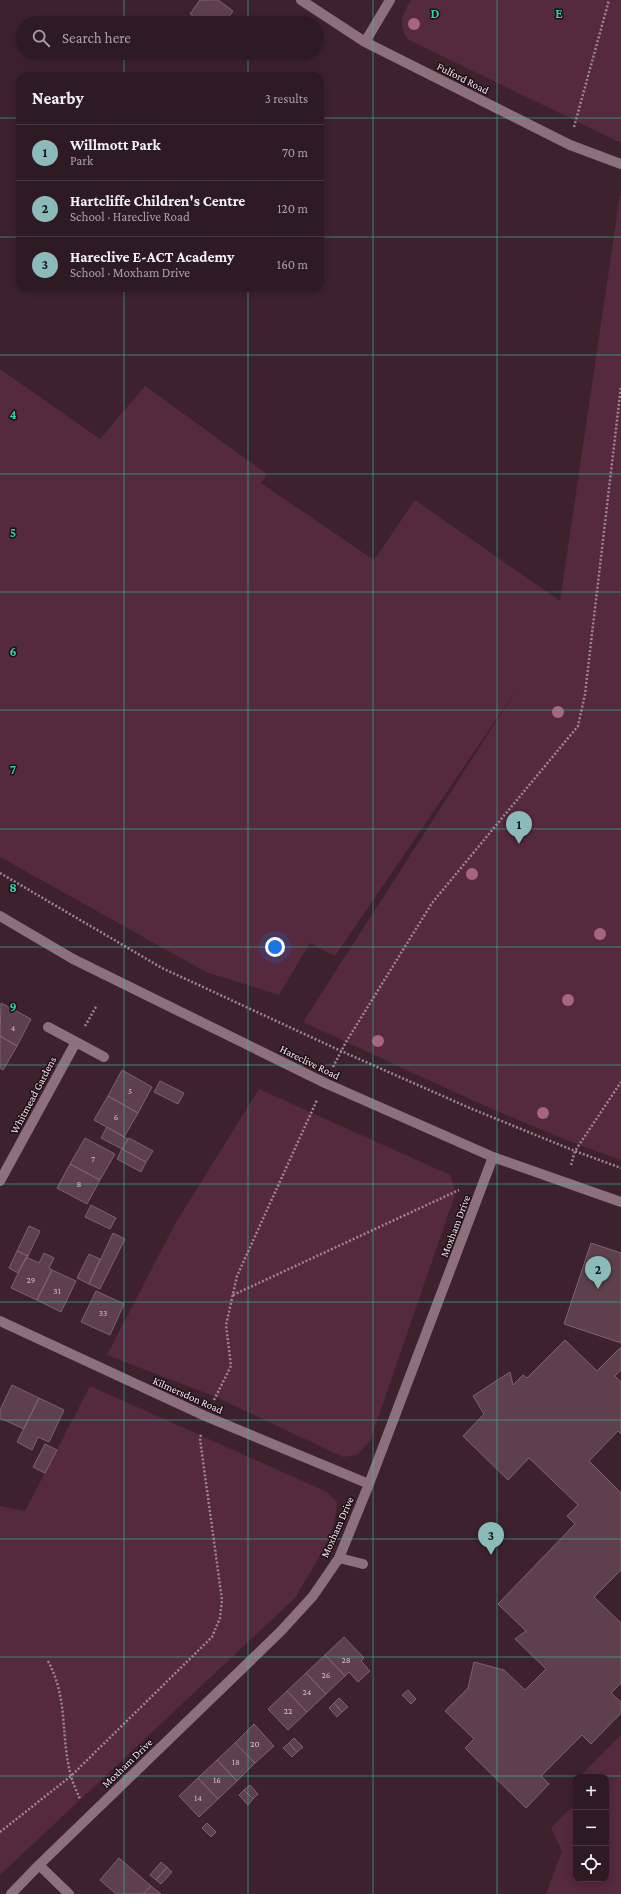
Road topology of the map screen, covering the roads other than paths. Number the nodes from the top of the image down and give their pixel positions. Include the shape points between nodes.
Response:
1 (301, 0) edge
2 (390, 0) edge
3 (365, 42) junction
4 (621, 164) edge
5 (0, 916) edge
6 (48, 1027) dead end
7 (76, 1042) junction
8 (104, 1057) dead end
9 (493, 1157) junction
10 (0, 1181) edge
11 (621, 1202) edge
12 (0, 1321) edge
13 (369, 1484) junction
14 (339, 1558) junction
15 (363, 1564) dead end
16 (39, 1865) junction
17 (11, 1894) edge
18 (69, 1894) edge

1 - 3 street, Fulford Road
2 - 3 street
3 - 4 street, Fulford Road via 570,145
5 - 9 street, Hareclive Road via 73,959 325,1083
6 - 7 street
7 - 8 street
7 - 10 street, Whitmead Gardens
9 - 11 street, Hareclive Road
9 - 13 street, Moxham Drive
12 - 13 street, Kilmersdon Road via 205,1416
13 - 14 street, Moxham Drive
14 - 15 street
14 - 16 street, Moxham Drive via 313,1596 281,1631
16 - 17 street, Moxham Drive
16 - 18 street

